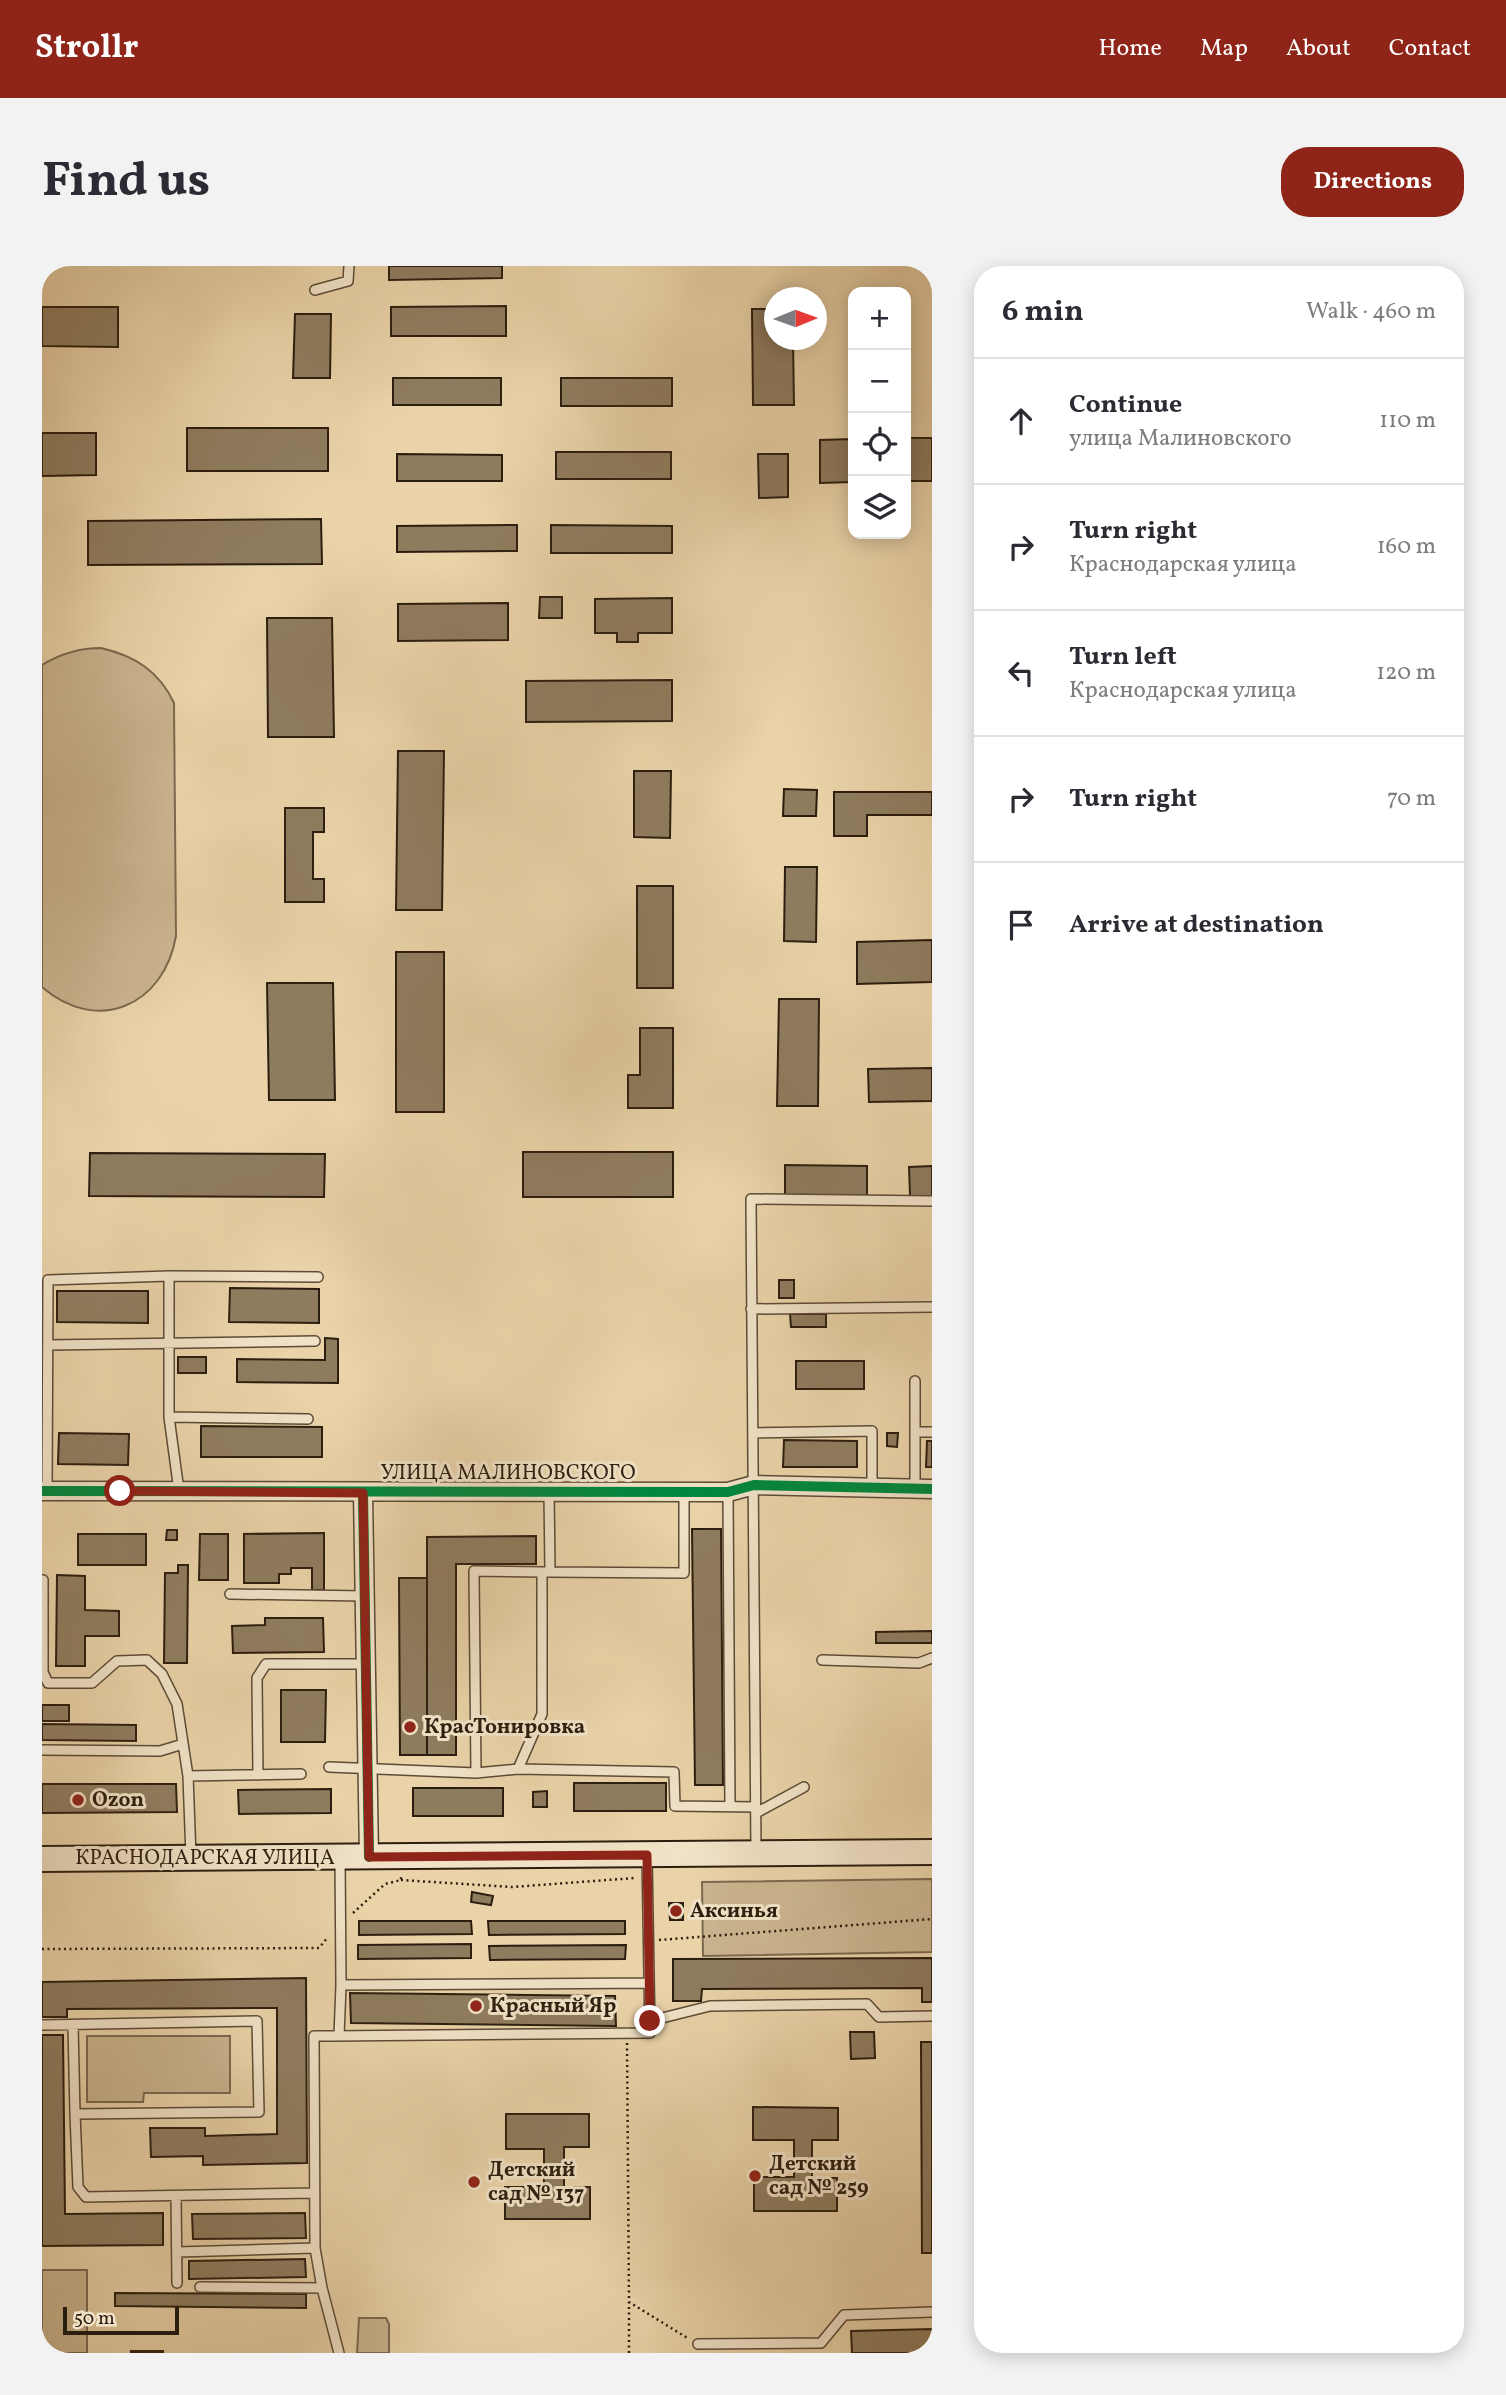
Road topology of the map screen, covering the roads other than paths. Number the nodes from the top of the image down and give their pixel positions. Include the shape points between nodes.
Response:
1 (349, 266) edge
2 (315, 290) dead end
3 (932, 1201) edge
4 (169, 1276) junction
5 (318, 1277) dead end
6 (932, 1307) edge
7 (751, 1309) junction
8 (315, 1341) dead end
9 (170, 1344) junction
10 (47, 1351) edge
11 (915, 1381) dead end
12 (169, 1417) junction
13 (308, 1419) dead end
14 (915, 1432) junction
15 (932, 1432) edge
16 (753, 1433) junction
17 (754, 1485) junction
18 (872, 1489) junction
19 (923, 1489) edge
20 (44, 1491) edge
21 (178, 1491) junction
22 (549, 1491) junction
23 (684, 1491) junction
24 (729, 1492) junction
25 (363, 1493) junction
26 (546, 1572) junction
27 (43, 1580) edge
28 (230, 1594) dead end
29 (365, 1596) junction
30 (932, 1658) edge
31 (822, 1660) dead end
32 (366, 1664) junction
33 (183, 1744) junction
34 (42, 1750) edge
35 (329, 1767) dead end
36 (368, 1768) junction
37 (517, 1769) junction
38 (476, 1773) junction
39 (301, 1774) dead end
40 (258, 1775) junction
41 (188, 1776) junction
42 (804, 1787) dead end
43 (730, 1806) junction
44 (756, 1810) junction
45 (932, 1853) edge
46 (756, 1854) junction
47 (340, 1857) junction
48 (369, 1857) junction
49 (191, 1858) junction
50 (42, 1859) edge
51 (648, 1866) junction
52 (649, 1983) junction
53 (341, 1985) junction
54 (932, 2016) edge
55 (650, 2021) junction
56 (42, 2025) edge
57 (73, 2025) junction
58 (339, 2036) junction
59 (75, 2114) junction
60 (313, 2193) junction
61 (176, 2197) junction
62 (315, 2248) junction
63 (177, 2252) junction
64 (177, 2283) dead end
65 (200, 2287) dead end
66 (322, 2288) junction
67 (932, 2312) edge
68 (698, 2344) road end
69 (339, 2353) edge

1 - 2 lane via 348,281
3 - 7 lane via 751,1199
4 - 5 lane
4 - 9 lane
4 - 10 lane via 48,1280
6 - 7 lane
7 - 16 lane
8 - 9 lane
9 - 10 lane
9 - 12 lane
10 - 20 lane
11 - 14 lane
12 - 13 lane
12 - 21 lane
14 - 15 lane
14 - 19 lane
16 - 17 lane
16 - 18 lane via 872,1431
17 - 18 street, УЛИЦА МАЛИНОВСКОГО
17 - 24 street, УЛИЦА МАЛИНОВСКОГО
17 - 44 lane
18 - 19 street, УЛИЦА МАЛИНОВСКОГО
20 - 21 street, УЛИЦА МАЛИНОВСКОГО
21 - 25 street, УЛИЦА МАЛИНОВСКОГО
22 - 23 street, УЛИЦА МАЛИНОВСКОГО
22 - 25 street, УЛИЦА МАЛИНОВСКОГО
22 - 26 lane
23 - 24 street, УЛИЦА МАЛИНОВСКОГО
23 - 26 lane via 684,1573
24 - 43 lane
25 - 29 street
26 - 37 lane via 542,1714
26 - 38 lane via 474,1571
27 - 33 lane via 43,1671 48,1683 92,1683 117,1661 147,1660 162,1674 177,1703
28 - 29 lane
29 - 32 street
30 - 31 lane via 919,1662
32 - 36 street
32 - 40 lane via 266,1664 257,1678
33 - 34 lane via 160,1751
33 - 41 lane
35 - 36 lane
36 - 38 lane
36 - 48 street
37 - 38 lane
37 - 43 lane via 674,1772 676,1806
39 - 40 lane
40 - 41 lane
41 - 49 lane
42 - 44 lane
43 - 44 lane
44 - 46 lane
45 - 46 main road, КРАСНОДАРСКАЯ УЛИЦА
46 - 51 main road, КРАСНОДАРСКАЯ УЛИЦА
47 - 48 main road, КРАСНОДАРСКАЯ УЛИЦА
47 - 49 main road, КРАСНОДАРСКАЯ УЛИЦА
47 - 53 lane
48 - 51 main road, КРАСНОДАРСКАЯ УЛИЦА
49 - 50 main road, КРАСНОДАРСКАЯ УЛИЦА
51 - 52 lane
52 - 53 lane
52 - 55 lane
53 - 58 lane
54 - 55 lane via 879,2017 867,2004 710,2006
55 - 58 lane via 650,2033
56 - 57 lane
57 - 59 lane
57 - 59 lane via 257,2021 259,2112
58 - 60 lane via 314,2036
59 - 61 lane via 78,2187 86,2197
60 - 61 lane
60 - 62 lane
61 - 63 lane
62 - 63 lane
62 - 66 lane
63 - 64 lane
65 - 66 lane
66 - 69 lane
67 - 68 lane via 844,2315 821,2343

